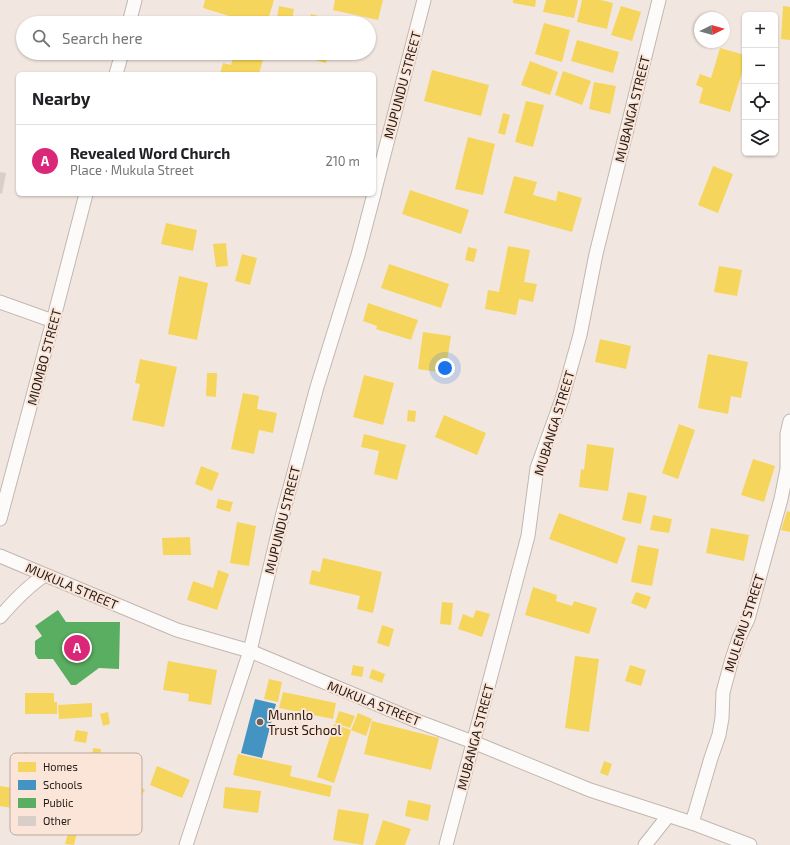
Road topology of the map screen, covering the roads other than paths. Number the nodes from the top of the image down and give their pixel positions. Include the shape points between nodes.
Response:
1 (135, 0) edge
2 (424, 0) edge
3 (659, 0) edge
4 (131, 16) edge
5 (120, 60) edge
6 (117, 72) edge
7 (376, 185) edge
8 (85, 196) edge
9 (373, 196) edge
10 (0, 302) edge
11 (53, 321) junction
12 (790, 421) edge
13 (0, 519) edge
14 (0, 556) edge
15 (46, 574) junction
16 (0, 617) edge
17 (250, 651) junction
18 (473, 742) junction
19 (668, 816) junction
20 (692, 824) junction
21 (186, 845) edge
22 (446, 845) edge
23 (645, 845) edge
24 (750, 845) edge

1 - 4 street
2 - 7 street, MUPUNDU STREET
3 - 18 street, MUBANGA STREET via 596,254 580,335 562,399 537,468 528,536
5 - 6 street
8 - 11 street, MIOMBO STREET
9 - 17 street, MUPUNDU STREET via 358,255 316,387
10 - 11 street
11 - 13 street, MIOMBO STREET
12 - 20 street, MULEMU STREET via 787,434 787,469 781,499 748,619 739,638 724,686 719,735
14 - 15 street, MUKULA STREET
15 - 16 street
15 - 17 street, MUKULA STREET via 177,630
17 - 18 street, MUKULA STREET
17 - 21 street, MUPUNDU STREET
18 - 19 street, MUKULA STREET via 590,790
18 - 22 street, MUBANGA STREET
19 - 20 street, MUKULA STREET
19 - 23 street
20 - 24 street, MUKULA STREET

